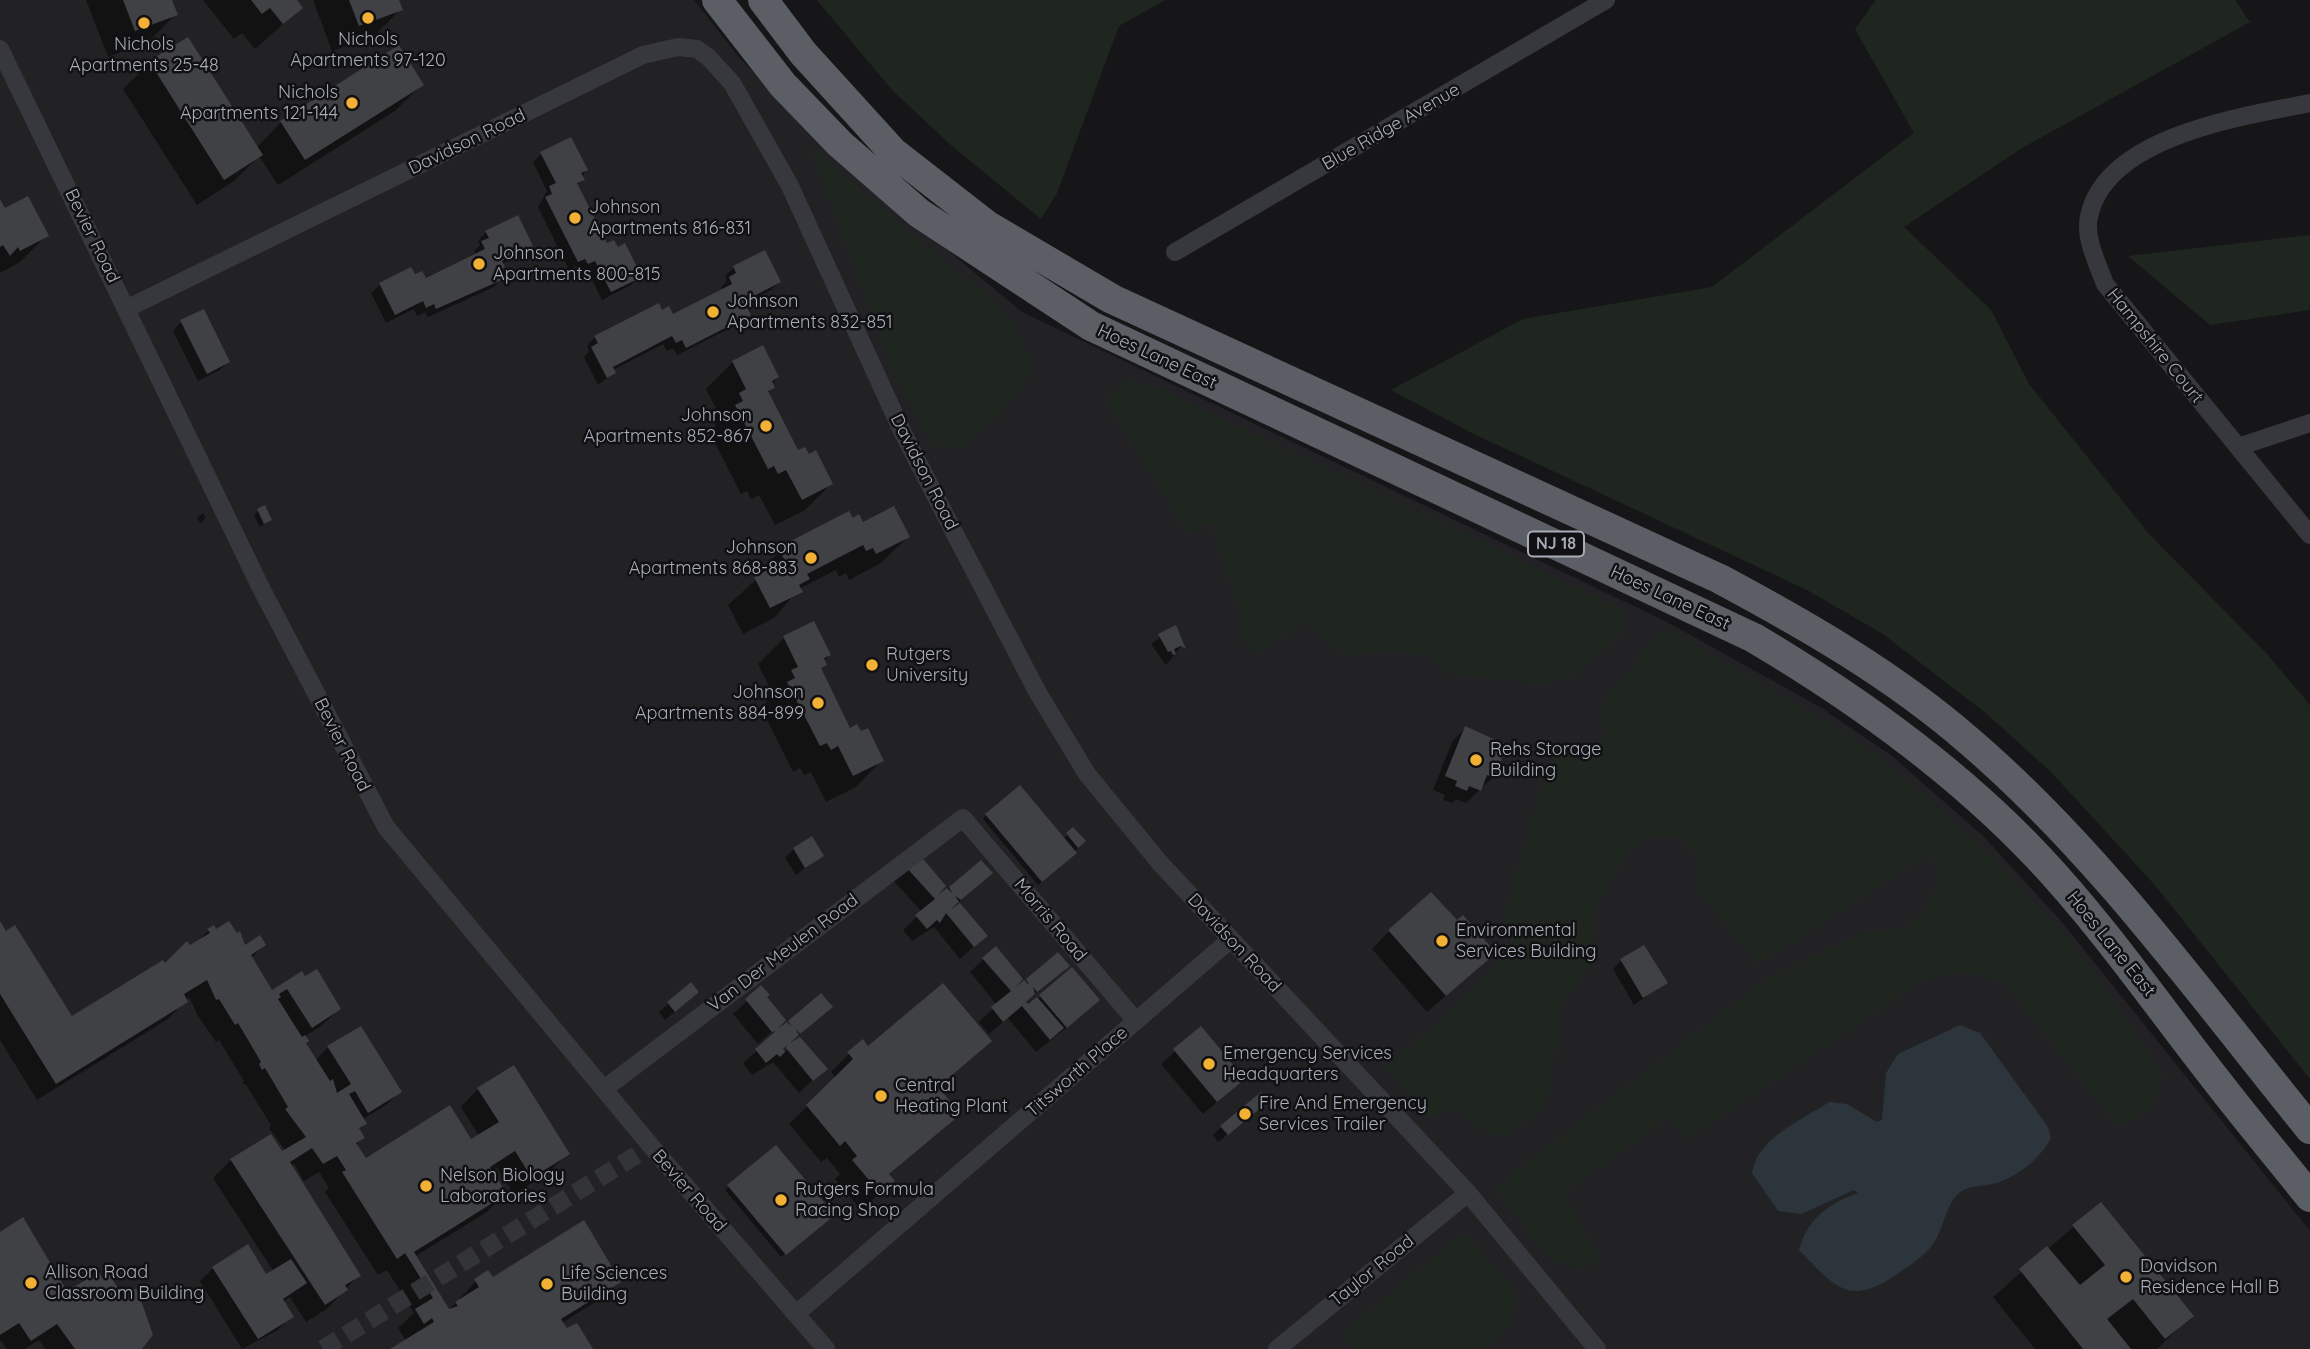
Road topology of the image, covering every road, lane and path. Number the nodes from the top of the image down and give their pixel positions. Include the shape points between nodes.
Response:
1 (717, 0) edge
2 (763, 0) edge
3 (1606, 0) edge
4 (0, 49) edge
5 (2310, 103) edge
6 (1175, 252) dead end
7 (128, 308) junction
8 (2310, 423) edge
9 (2238, 447) junction
10 (2310, 534) edge
11 (963, 818) joint
12 (1231, 939) junction
13 (1136, 1021) junction
14 (604, 1089) junction
15 (2310, 1129) edge
16 (1468, 1193) junction
17 (2310, 1197) edge
18 (796, 1314) junction
19 (826, 1349) edge
20 (1277, 1349) edge
21 (1597, 1349) edge

1 - 17 highway, Hoes Lane East / NJ 18 via 783,85 840,144 919,213 1091,326 1741,632 1817,675 1884,721 1994,813 2046,866 2133,968
2 - 15 highway, Hoes Lane East / NJ 18 via 803,53 893,152 988,226 1112,299 1720,579 1794,619 1911,695 1967,739 2066,833
3 - 6 street, Blue Ridge Avenue
4 - 7 street, Bevier Road
5 - 9 street, Hampshire Court via 2216,122 2132,157 2103,183 2088,218 2092,248 2105,284
7 - 12 street, Davidson Road via 643,55 678,47 697,49 732,83 790,186 903,433 1038,693 1087,774 1160,863
7 - 14 street, Bevier Road via 261,589 386,827
8 - 9 street
9 - 10 street, Hampshire Court
11 - 13 street, Morris Road
11 - 14 street, Van Der Meulen Road
12 - 13 street, Titsworth Place
12 - 16 street, Davidson Road
13 - 18 street, Titsworth Place
14 - 18 street, Bevier Road
16 - 20 street, Taylor Road
16 - 21 street, Davidson Road
18 - 19 street, Bevier Road

